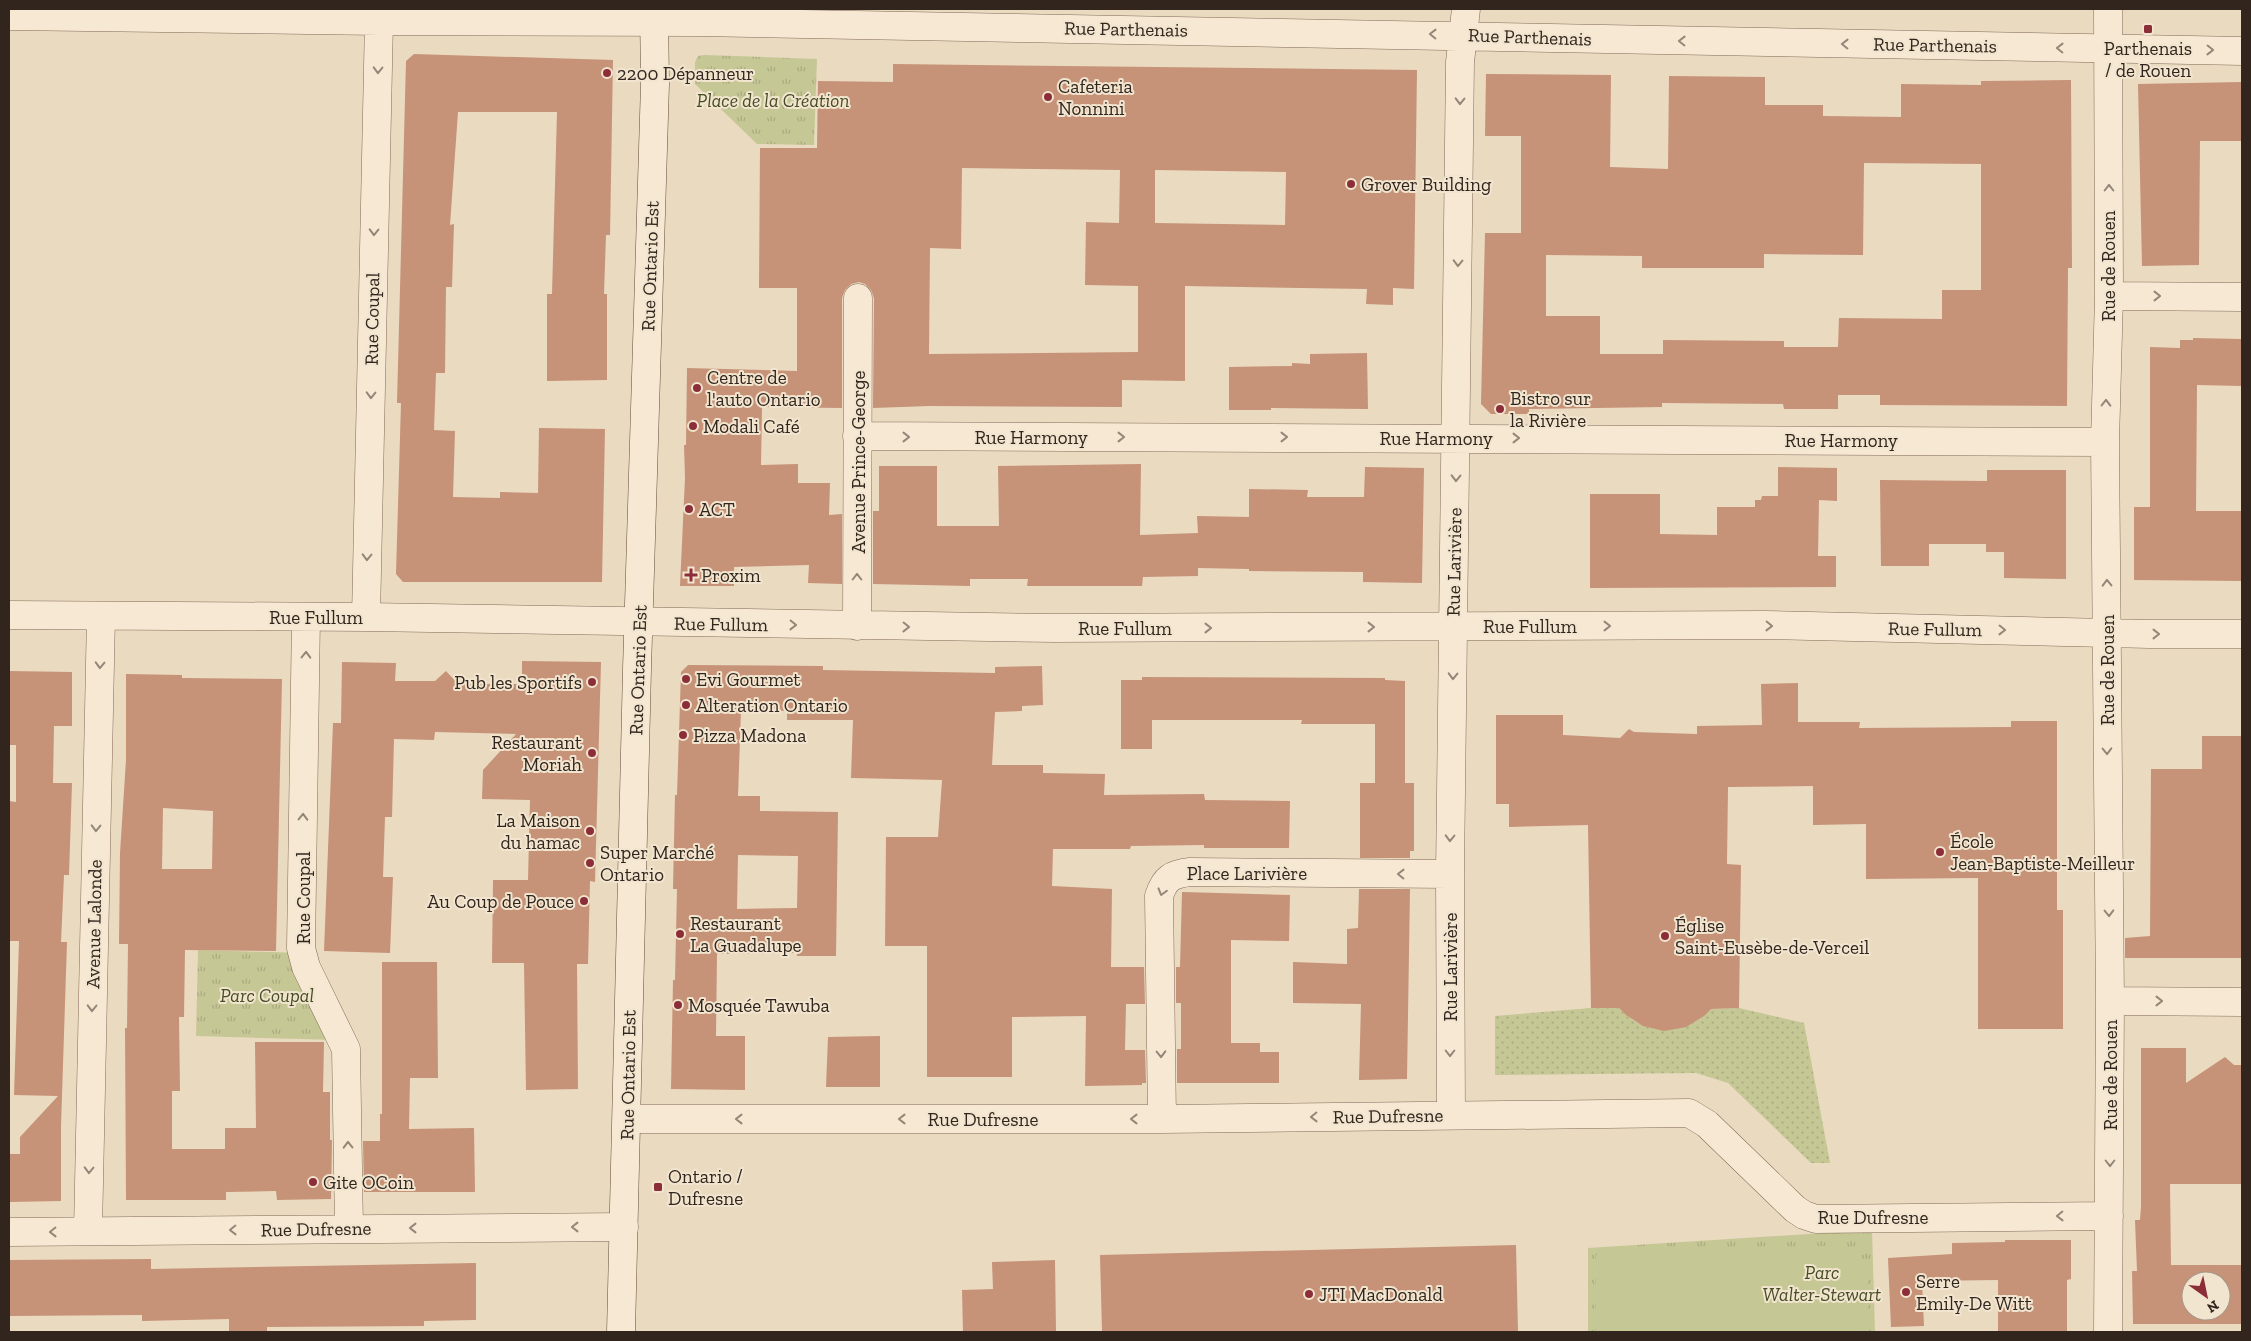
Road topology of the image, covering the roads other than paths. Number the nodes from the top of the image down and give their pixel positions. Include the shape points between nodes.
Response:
1 (2108, 9) edge
2 (654, 15) edge
3 (9, 16) edge
4 (379, 21) junction
5 (1464, 22) edge
6 (2109, 48) junction
7 (2242, 51) edge
8 (2109, 296) junction
9 (2242, 297) edge
10 (858, 298) dead end
11 (858, 436) junction
12 (1456, 438) junction
13 (2105, 442) junction
14 (9, 615) edge
15 (101, 616) junction
16 (306, 617) junction
17 (366, 617) junction
18 (640, 622) junction
19 (857, 626) junction
20 (1453, 627) junction
21 (2107, 632) junction
22 (2242, 634) edge
23 (1450, 874) junction
24 (2110, 1001) junction
25 (2242, 1002) edge
26 (1451, 1115) junction
27 (1162, 1118) junction
28 (627, 1119) junction
29 (2109, 1216) junction
30 (624, 1227) junction
31 (349, 1229) junction
32 (88, 1231) junction
33 (9, 1232) edge
34 (621, 1332) edge
35 (2108, 1332) edge

1 - 6 street, Rue de Rouen
2 - 4 street, Rue Parthenais
5 -> 2 street, Rue Parthenais
2 - 18 street, Rue Ontario Est via 655,84
3 - 4 street, Rue Parthenais
4 -> 17 street, Rue Coupal
6 -> 5 street, Rue Parthenais via 1507,38
5 -> 12 street, Rue Larivière via 1460,62
6 -> 7 street, Rue Parthenais
8 -> 6 street, Rue de Rouen
8 -> 9 street
13 -> 8 street, Rue de Rouen
10 - 11 street, Avenue Prince-George
11 -> 12 street, Rue Harmony
19 -> 11 street, Avenue Prince-George
12 -> 13 street, Rue Harmony
12 -> 20 street, Rue Larivière
21 -> 13 street, Rue de Rouen
14 - 15 street, Rue Fullum
15 - 16 street, Rue Fullum
15 -> 32 street, Avenue Lalonde
16 - 17 street, Rue Fullum
31 -> 16 street, Rue Coupal via 346,1049 306,967 301,948
17 - 18 street, Rue Fullum
18 -> 19 street, Rue Fullum
18 - 28 street, Rue Ontario Est
19 -> 20 street, Rue Fullum
20 -> 21 street, Rue Fullum via 1764,626
20 -> 23 street, Rue Larivière
21 -> 22 street, Rue Fullum
21 -> 24 street, Rue de Rouen
23 -> 26 street, Rue Larivière
23 -> 27 street, Place Larivière via 1190,872 1176,873 1168,878 1159,896
24 -> 25 street
24 -> 29 street, Rue de Rouen
26 -> 27 street, Rue Dufresne
29 -> 26 street, Rue Dufresne via 1816,1219 1795,1209 1707,1124 1689,1113
27 -> 28 street, Rue Dufresne
28 - 30 street, Rue Ontario Est
29 - 35 street, Rue de Rouen
30 -> 31 street, Rue Dufresne
30 - 34 street, Rue Ontario Est
31 -> 32 street, Rue Dufresne
32 -> 33 street, Rue Dufresne

